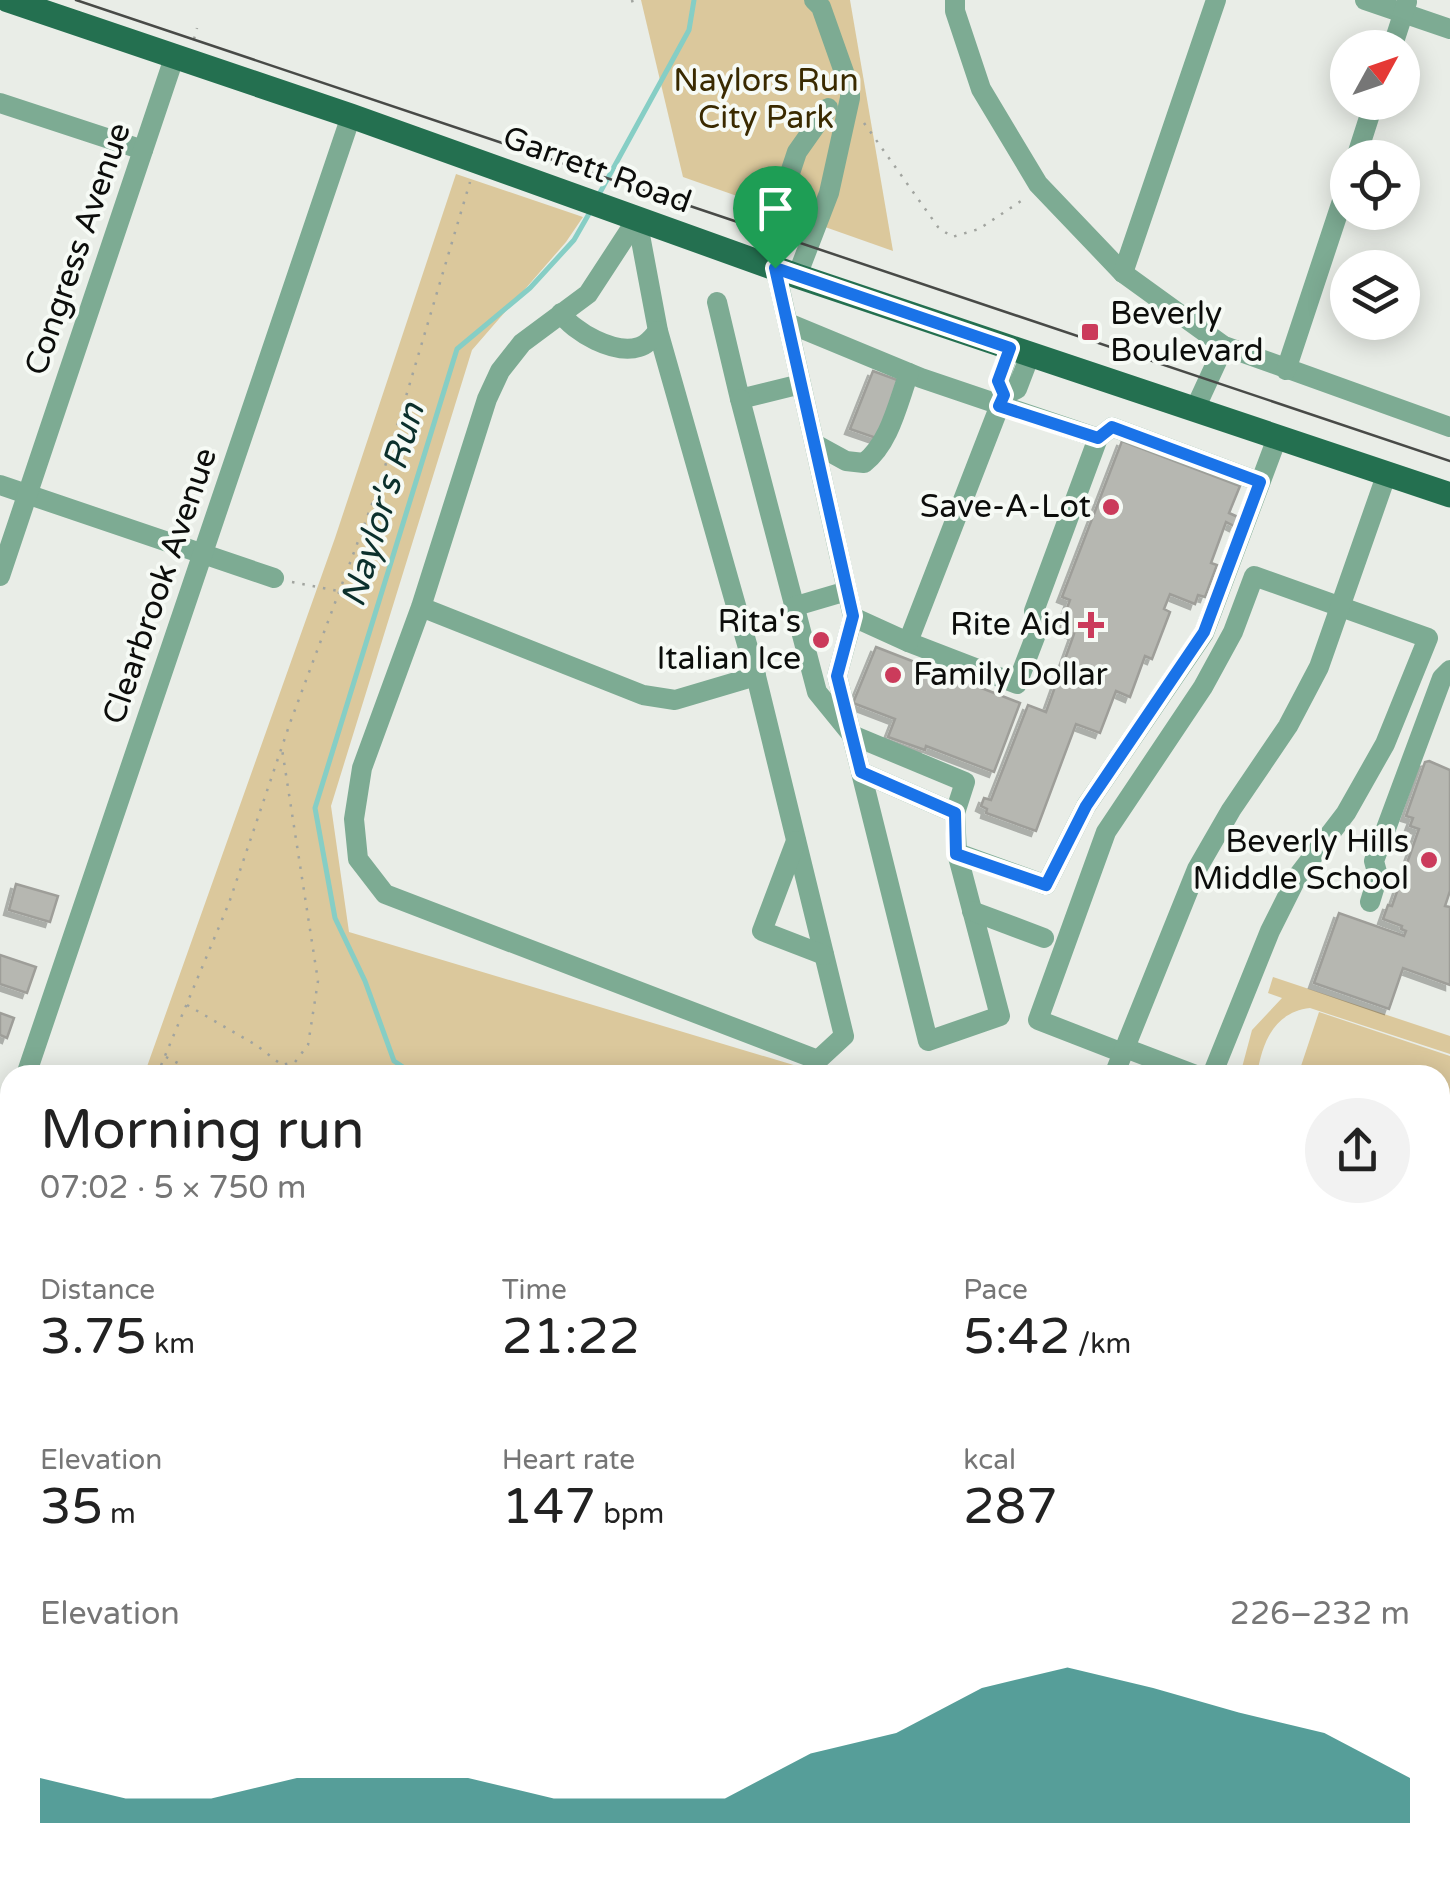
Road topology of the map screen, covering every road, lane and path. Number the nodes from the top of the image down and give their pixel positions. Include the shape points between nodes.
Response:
1 (8, 0) edge
2 (814, 0) edge
3 (955, 0) edge
4 (1216, 0) edge
5 (1365, 0) edge
6 (1406, 7) edge
7 (1450, 29) edge
8 (175, 55) junction
9 (850, 98) junction
10 (0, 103) edge
11 (828, 108) dead end
12 (352, 116) junction
13 (143, 150) junction
14 (476, 162) junction
15 (1040, 186) junction
16 (820, 215) junction
17 (647, 222) junction
18 (1332, 230) edge
19 (786, 272) junction
20 (1123, 273) junction
21 (717, 302) dead end
22 (561, 312) junction
23 (788, 323) junction
24 (658, 332) junction
25 (1224, 346) junction
26 (1020, 351) junction
27 (1286, 370) junction
28 (915, 376) junction
29 (802, 384) junction
30 (740, 399) junction
31 (1001, 400) junction
32 (1194, 411) junction
33 (1450, 427) edge
34 (1098, 438) junction
35 (1276, 438) junction
36 (815, 444) junction
37 (888, 462) dead end
38 (1387, 474) junction
39 (1260, 482) junction
40 (0, 484) edge
41 (28, 493) junction
42 (1450, 495) edge
43 (202, 555) junction
44 (0, 576) edge
45 (274, 578) joint
46 (847, 591) junction
47 (340, 592) junction
48 (796, 606) junction
49 (1340, 606) junction
50 (422, 607) junction
51 (853, 616) junction
52 (908, 642) junction
53 (1450, 670) edge
54 (756, 676) junction
55 (852, 735) junction
56 (282, 747) junction
57 (861, 772) junction
58 (955, 813) junction
59 (796, 841) junction
60 (956, 854) junction
61 (1370, 902) dead end
62 (972, 911) junction
63 (1044, 938) dead end
64 (824, 955) junction
65 (186, 1004) junction
66 (1124, 1051) junction
67 (165, 1056) junction
68 (29, 1065) edge
69 (161, 1065) edge
70 (182, 1065) edge
71 (1118, 1065) edge
72 (1166, 1065) edge
73 (1216, 1065) edge

1 - 8 main road, Garrett Road
2 - 9 street
3 - 15 street via 981,89
4 - 20 street
5 - 6 street
6 - 7 street
8 - 12 main road, Garrett Road
8 - 13 street, Congress Avenue
9 - 15 path via 938,227 952,237 980,230
9 - 16 street
10 - 13 street
11 - 16 street via 797,152 782,197
12 - 14 main road, Garrett Road
12 - 43 street, Clearbrook Avenue
13 - 41 street, Congress Avenue
14 - 17 main road, Garrett Road
14 - 47 path via 381,480
15 - 20 street
16 - 19 street
17 - 19 main road, Garrett Road
17 - 22 street via 588,294
17 - 24 street
18 - 27 street
19 - 23 street
19 - 26 main road, Garrett Road
20 - 25 street
21 - 30 street
22 - 24 street via 583,336 625,348 640,348
22 - 50 street via 522,343 487,399
23 - 28 street
23 - 29 street
24 - 54 street
25 - 27 street
25 - 32 street
26 - 31 street via 998,381
26 - 32 main road, Garrett Road
27 - 33 street
28 - 31 street
28 - 36 street via 871,457 854,463
28 - 37 street
29 - 30 street
29 - 36 street
30 - 48 street
31 - 34 street
31 - 52 street
32 - 35 main road, Garrett Road
34 - 39 street via 1112,427
34 - 52 street via 1034,610 1040,624 1017,684
35 - 38 main road, Garrett Road
35 - 39 street
36 - 46 street
38 - 42 main road, Garrett Road
38 - 49 street
39 - 60 street via 1204,632 1086,806 1046,885
40 - 41 street
41 - 43 street
41 - 44 street, Congress Avenue
43 - 45 street
43 - 68 street, Clearbrook Avenue
45 - 47 path
46 - 48 street
46 - 51 street
47 - 56 path
48 - 55 street via 817,692
49 - 66 street via 1288,726 1197,869
49 - 66 street via 1254,576 1203,687 1106,832 1038,1020
49 - 73 street via 1428,638 1385,744 1270,931
50 - 54 street via 643,695 675,700
50 - 64 street via 362,768 354,819 358,859 385,894 818,1060 844,1036
51 - 52 street
51 - 55 street via 837,676
53 - 61 street via 1374,861 1378,876
54 - 59 street
55 - 57 street
55 - 58 street via 965,782
56 - 65 path via 230,903
56 - 65 path via 318,981 308,1045 295,1062 282,1064
57 - 58 street
57 - 62 street via 928,1041 1000,1016
58 - 60 street
59 - 64 street
59 - 64 street via 762,931
60 - 62 street
62 - 63 street
65 - 67 path
66 - 71 street
66 - 72 street
67 - 69 path
67 - 70 path

